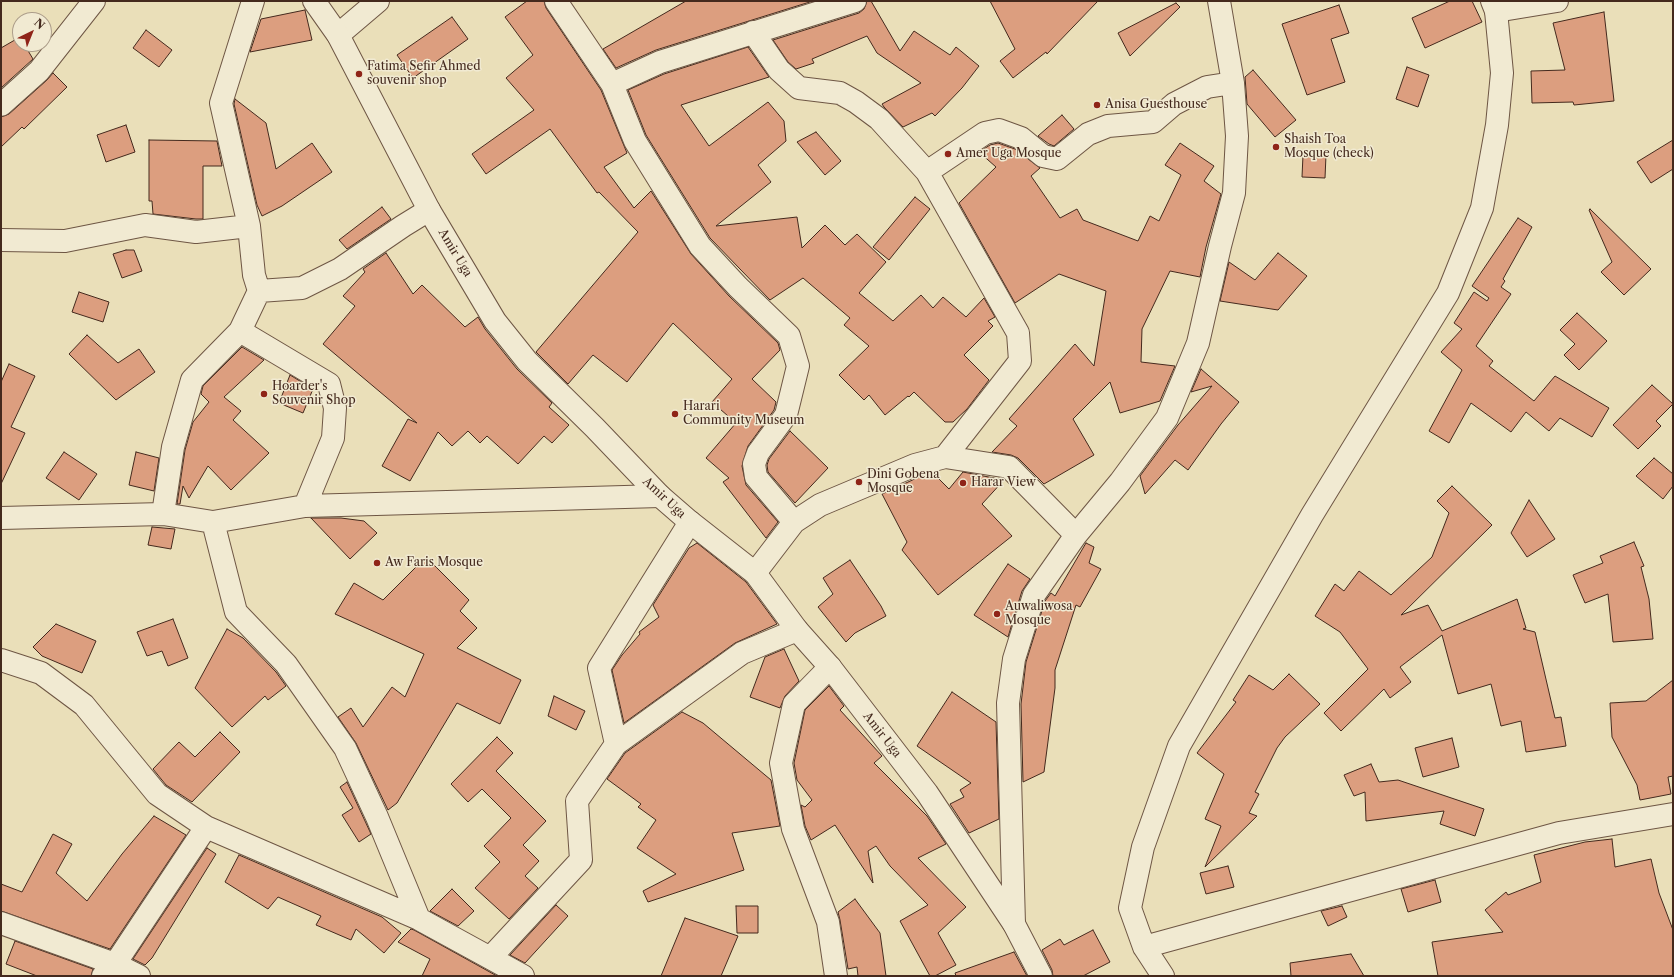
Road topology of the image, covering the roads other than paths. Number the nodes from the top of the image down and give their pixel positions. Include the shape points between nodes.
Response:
1 (94, 1) edge
2 (253, 1) edge
3 (314, 1) edge
4 (378, 1) edge
5 (556, 1) edge
6 (856, 1) edge
7 (1219, 1) edge
8 (1557, 1) edge
9 (1494, 6) edge
10 (753, 32) junction
11 (338, 35) junction
12 (1233, 83) junction
13 (612, 84) junction
14 (1, 104) edge
15 (927, 172) junction
16 (429, 210) junction
17 (249, 226) junction
18 (1, 240) edge
19 (259, 291) junction
20 (240, 331) junction
21 (945, 457) junction
22 (660, 496) junction
23 (305, 506) junction
24 (163, 514) junction
25 (1, 518) edge
26 (213, 522) junction
27 (690, 522) junction
28 (794, 522) junction
29 (1076, 535) junction
30 (755, 573) junction
31 (797, 630) junction
32 (1, 660) edge
33 (830, 667) junction
34 (616, 744) junction
35 (1673, 814) edge
36 (206, 827) junction
37 (419, 919) junction
38 (1, 922) edge
39 (1014, 924) junction
40 (1144, 947) junction
41 (491, 957) junction
42 (109, 970) edge
43 (139, 976) edge
44 (524, 976) edge
45 (836, 976) edge
46 (1041, 976) edge
47 (1163, 976) edge

1 - 14 street via 39,71
2 - 17 street via 221,102
3 - 11 street, Amir Uga
4 - 11 street
5 - 13 street
6 - 10 street
7 - 12 street
8 - 9 street
9 - 40 street via 1502,73 1497,126 1482,208 1448,293 1312,514 1179,746 1143,847 1130,908
10 - 13 street via 660,62
10 - 15 street via 779,70 799,88 840,93 856,102 879,119
11 - 16 street, Amir Uga
12 - 15 street via 1207,87 1174,104 1153,122 1108,126 1088,134 1057,159 1043,156 1021,138 999,130 985,133
12 - 29 street via 1237,136 1234,193 1198,343 1168,418
13 - 28 street via 635,141 700,246 789,336 798,366 786,415 758,453 754,464 756,477
15 - 21 street via 1018,333 1020,361
16 - 19 street via 340,269 302,288
16 - 22 street, Amir Uga via 495,321 527,361
17 - 18 street via 196,232 145,226 65,241
17 - 19 street via 254,275
19 - 20 street
20 - 23 street via 329,384 335,408 333,438
20 - 24 street via 192,380 173,448
21 - 28 street via 915,465 820,505
21 - 29 street via 1009,467
22 - 23 street
22 - 27 street, Amir Uga
23 - 26 street
24 - 25 street
24 - 26 street
26 - 37 street via 236,612 286,664 345,748
27 - 30 street, Amir Uga
27 - 34 street via 599,668
28 - 30 street
29 - 39 street via 1034,595 1014,659 1008,703
30 - 31 street, Amir Uga
31 - 33 street, Amir Uga
31 - 34 street via 742,653
32 - 36 street via 41,673 84,705 156,794
33 - 39 street, Amir Uga via 927,793
33 - 45 street via 794,704 781,763 793,829 828,922
34 - 41 street via 577,801 581,860
35 - 40 street via 1559,833
36 - 37 street
36 - 42 street
37 - 41 street
38 - 42 street
39 - 46 street, Amir Uga
40 - 47 street
41 - 44 street
42 - 43 street

